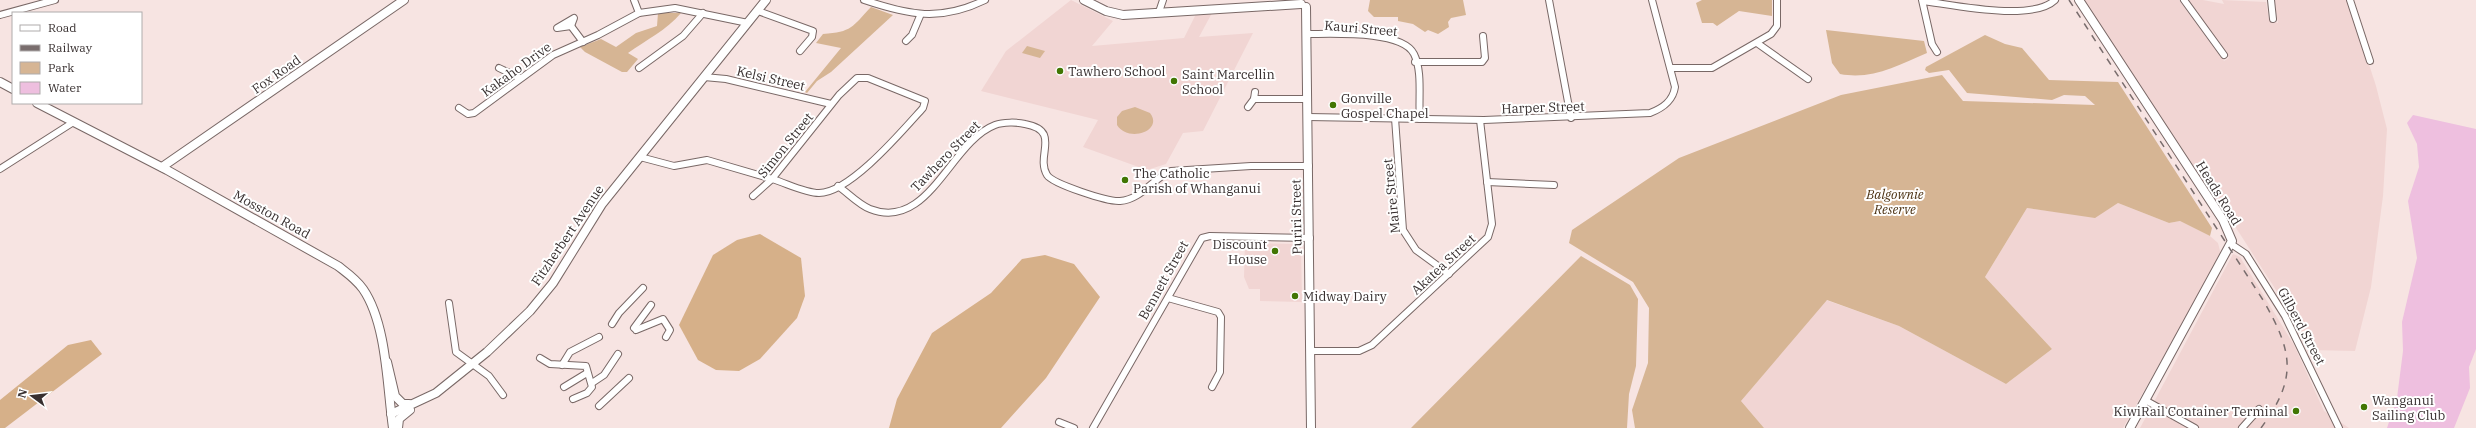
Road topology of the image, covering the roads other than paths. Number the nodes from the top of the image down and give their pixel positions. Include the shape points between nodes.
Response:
1 (55, 0) edge
2 (404, 0) edge
3 (634, 0) edge
4 (766, 0) edge
5 (864, 0) edge
6 (969, 0) edge
7 (985, 0) edge
8 (1084, 0) edge
9 (1163, 0) edge
10 (1549, 0) edge
11 (1652, 0) edge
12 (1777, 0) edge
13 (1922, 0) edge
14 (2056, 0) edge
15 (2079, 0) edge
16 (2184, 0) edge
17 (2270, 0) edge
18 (2350, 0) edge
19 (1305, 3) edge
20 (975, 6) junction
21 (758, 11) junction
22 (1159, 12) junction
23 (639, 13) junction
24 (703, 13) junction
25 (0, 15) edge
26 (920, 16) junction
27 (2273, 19) dead end
28 (748, 23) junction
29 (571, 26) dead end
30 (1308, 34) junction
31 (1483, 36) dead end
32 (906, 41) dead end
33 (583, 42) junction
34 (1756, 43) junction
35 (800, 51) dead end
36 (1937, 52) dead end
37 (2224, 55) dead end
38 (2370, 61) dead end
39 (1415, 62) junction
40 (499, 68) dead end
41 (639, 68) dead end
42 (1671, 68) junction
43 (704, 77) junction
44 (520, 78) junction
45 (1808, 79) dead end
46 (0, 82) edge
47 (12, 88) edge
48 (1255, 92) dead end
49 (1254, 99) junction
50 (1308, 99) junction
51 (39, 104) edge
52 (831, 104) junction
53 (1248, 107) dead end
54 (459, 108) dead end
55 (1308, 117) junction
56 (1395, 118) junction
57 (1420, 118) junction
58 (1571, 118) junction
59 (1480, 120) junction
60 (72, 123) junction
61 (640, 157) junction
62 (1309, 166) junction
63 (162, 167) junction
64 (0, 169) edge
65 (772, 179) junction
66 (1487, 182) junction
67 (1554, 185) dead end
68 (838, 186) junction
69 (753, 196) dead end
70 (1310, 238) junction
71 (2231, 244) junction
72 (1449, 274) junction
73 (643, 288) dead end
74 (1168, 298) junction
75 (449, 303) dead end
76 (651, 305) dead end
77 (612, 324) dead end
78 (599, 337) dead end
79 (666, 337) dead end
80 (1311, 351) junction
81 (382, 358) junction
82 (540, 358) dead end
83 (618, 358) dead end
84 (472, 364) junction
85 (562, 365) junction
86 (587, 373) junction
87 (629, 378) dead end
88 (592, 383) junction
89 (564, 387) dead end
90 (1212, 388) dead end
91 (503, 395) dead end
92 (573, 399) dead end
93 (2145, 400) junction
94 (418, 402) junction
95 (599, 406) dead end
96 (2259, 409) dead end
97 (391, 414) junction
98 (1058, 422) dead end
99 (393, 428) edge
100 (398, 428) edge
101 (1074, 428) edge
102 (1093, 428) edge
103 (1311, 428) edge
104 (2130, 428) edge
105 (2195, 428) edge
106 (2242, 428) edge
107 (2339, 428) edge

1 - 25 street
2 - 63 street, Fox Road
3 - 23 street
4 - 21 street, Fitzherbert Avenue
5 - 26 street via 904,14
6 - 20 street
7 - 20 street
8 - 22 street via 1115,14
9 - 22 street
10 - 58 street
11 - 42 street, Harper Street
12 - 34 street via 1776,29
13 - 14 street via 2013,11 2047,7 2053,5
13 - 36 street via 1932,44
15 - 71 street, Heads Road via 2223,220 2231,235
16 - 37 street
17 - 27 street
18 - 38 street
19 - 22 street
19 - 30 street, Puriri Street
20 - 26 street via 953,13
21 - 28 street, Fitzherbert Avenue
21 - 35 street via 813,31 812,37
23 - 24 street, Kakaho Drive via 670,8
23 - 33 street, Kakaho Drive
24 - 28 street, Kakaho Drive
24 - 41 street via 683,36
26 - 32 street via 912,35
28 - 43 street, Fitzherbert Avenue
29 - 33 street
30 - 39 street, Kauri Street via 1393,39 1411,49
30 - 50 street, Puriri Street
31 - 39 street via 1485,58 1482,62
33 - 44 street, Kakaho Drive via 553,55
34 - 42 street via 1712,68
34 - 45 street
39 - 57 street, Kauri Street
40 - 44 street
42 - 58 street, Harper Street via 1675,87 1673,96 1667,104 1656,111 1638,115
43 - 52 street, Kelsi Street via 726,79
43 - 61 street, Fitzherbert Avenue
44 - 54 street, Kakaho Drive via 474,113 468,114
46 - 47 street
48 - 49 street
49 - 50 street
49 - 53 street
50 - 55 street, Puriri Street
51 - 60 street, Mosston Road
52 - 65 street, Simon Street
52 - 68 street, Simon Street via 854,80 864,77 921,97 925,103 877,158
55 - 56 street, Harper Street
55 - 62 street, Puriri Street
56 - 57 street, Harper Street
56 - 72 street, Maire Street via 1403,230 1419,254
57 - 59 street, Harper Street
58 - 59 street, Harper Street
59 - 66 street, Akatea Street
60 - 63 street, Mosston Road
60 - 64 street
61 - 65 street via 674,166 705,159
61 - 84 street, Fitzherbert Avenue via 596,212 540,299 514,328
62 - 68 street, Tawhero Street via 1251,166 1171,171 1162,175 1133,199 1113,201 1053,181 1044,168 1047,144 1044,134 1032,126 1008,121 998,122 984,129 949,170 905,210 876,212
62 - 70 street, Puriri Street
63 - 81 street, Mosston Road via 338,266 356,281 366,294 377,321
65 - 68 street via 818,193
65 - 69 street, Simon Street
66 - 67 street
66 - 72 street, Akatea Street via 1491,233 1485,242
70 - 74 street, Bennett Street via 1202,238
70 - 80 street, Puriri Street
71 - 93 street, Heads Road
71 - 107 street, Gilberd Street via 2246,254 2285,316
72 - 80 street, Akatea Street via 1365,349 1352,352
73 - 77 street
74 - 90 street via 1218,312 1221,317 1220,372
74 - 102 street, Bennett Street
75 - 84 street via 455,349
76 - 79 street via 635,329 663,319 670,330
78 - 85 street via 570,352
80 - 103 street, Puriri Street
81 - 94 street via 389,368 397,402 404,405
81 - 97 street, Mosston Road
82 - 85 street via 550,364
83 - 88 street via 604,375
84 - 91 street via 498,384
84 - 94 street, Fitzherbert Avenue via 436,393
85 - 86 street via 582,364 586,367
86 - 88 street
86 - 89 street
87 - 95 street
88 - 92 street via 590,391
93 - 104 street, Heads Road
93 - 105 street
94 - 97 street, Fitzherbert Avenue
94 - 100 street via 400,417
96 - 106 street
97 - 99 street, Mosston Road
98 - 101 street

